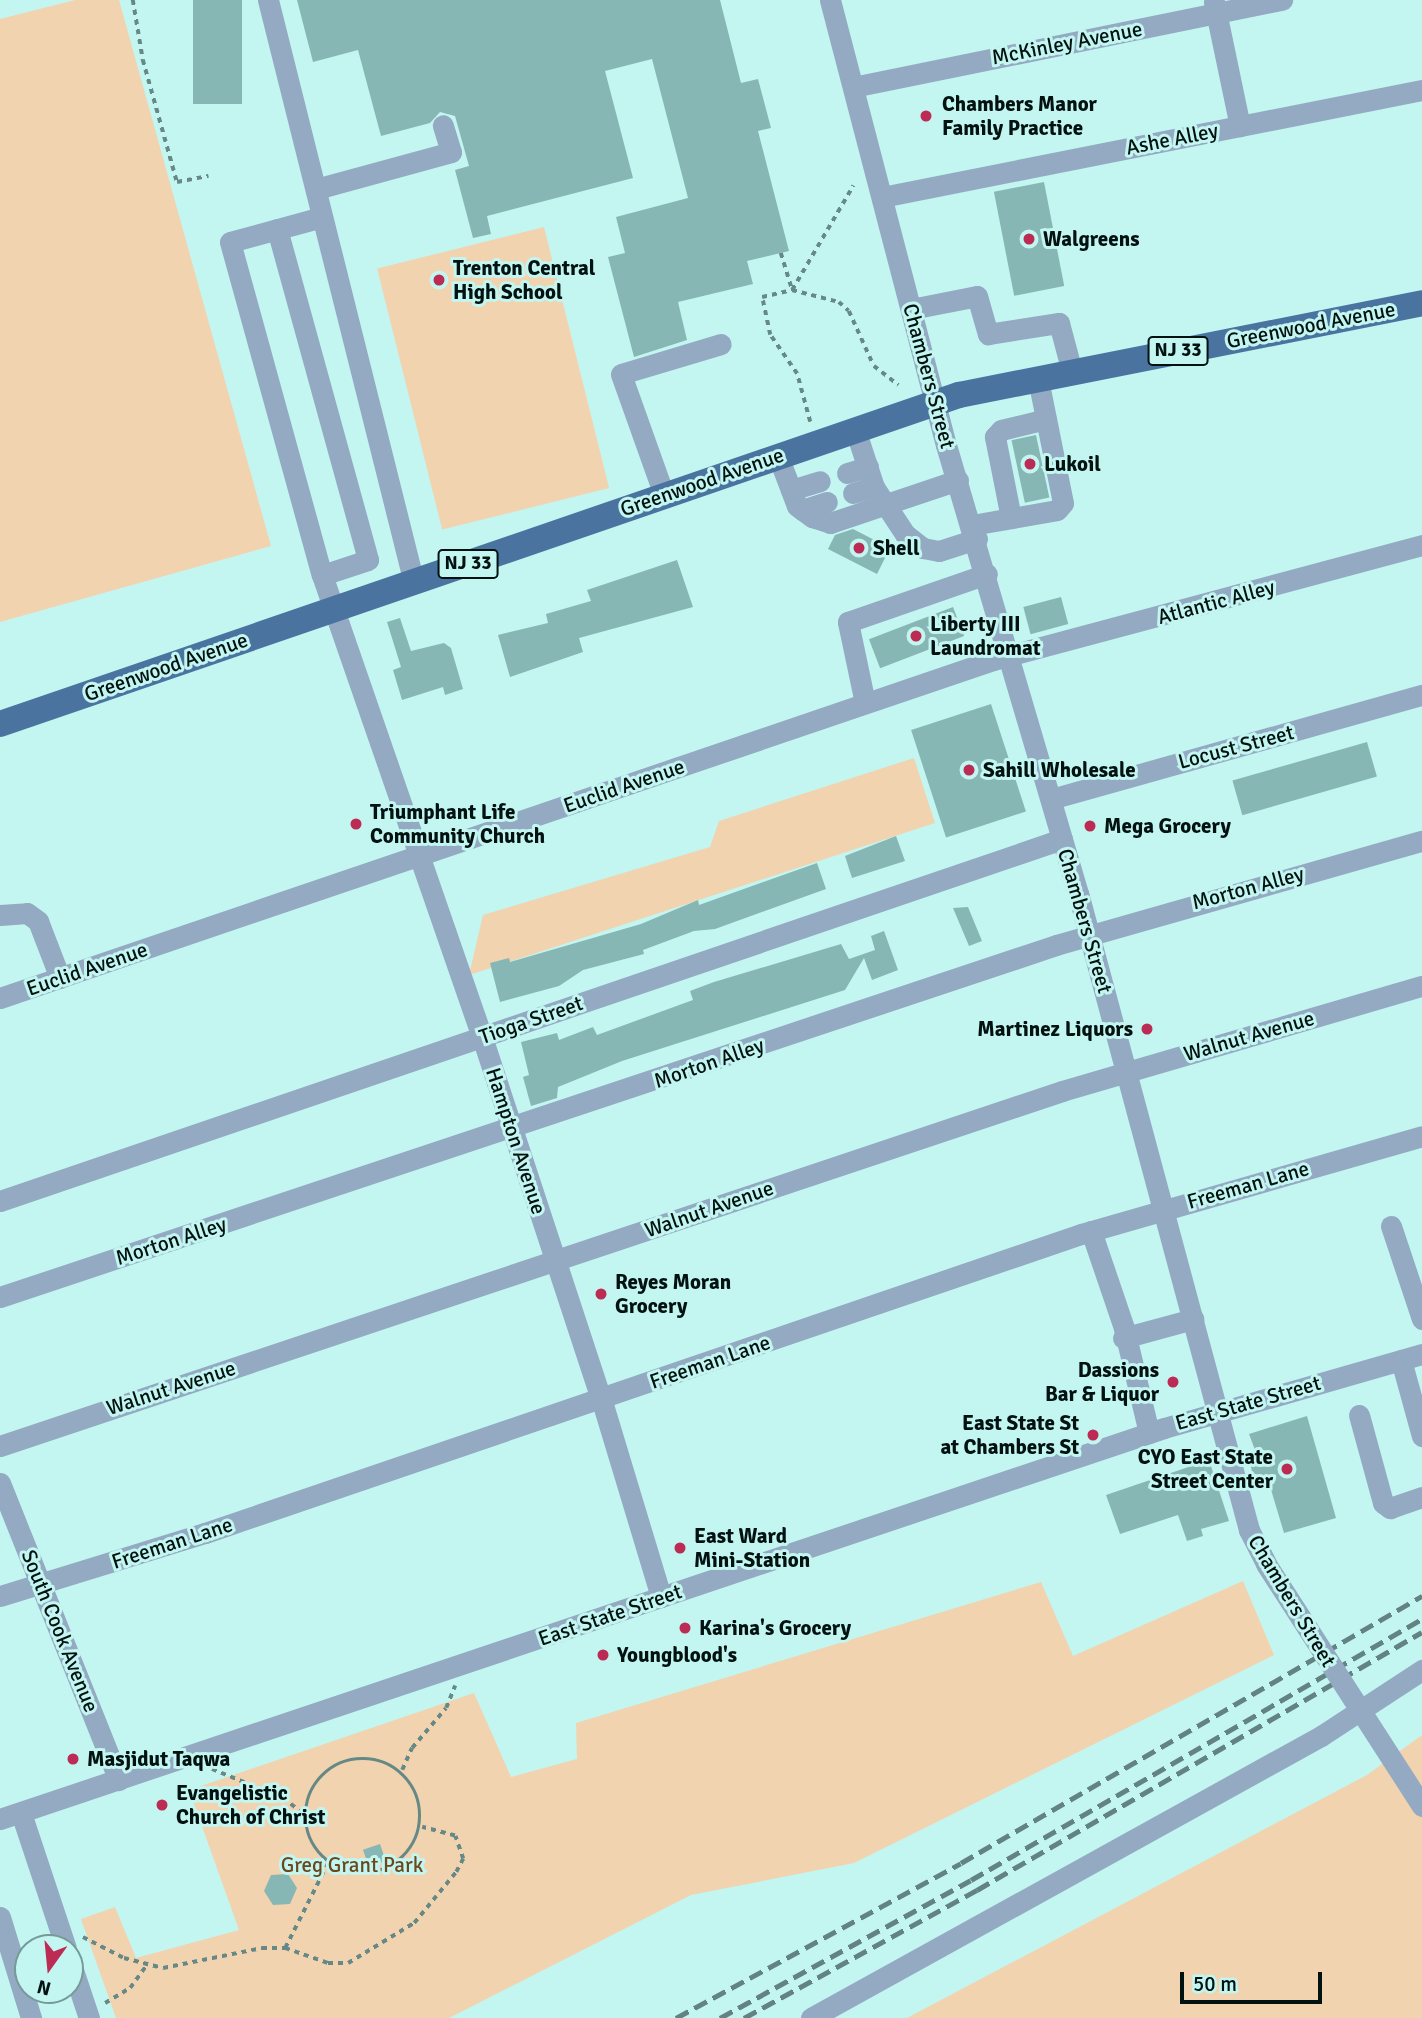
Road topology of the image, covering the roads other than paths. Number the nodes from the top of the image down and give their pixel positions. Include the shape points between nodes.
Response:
1 (268, 0) edge
2 (830, 0) edge
3 (1282, 0) edge
4 (1214, 7) edge
5 (853, 87) junction
6 (1422, 90) edge
7 (443, 125) dead end
8 (1240, 126) junction
9 (316, 189) junction
10 (882, 197) junction
11 (322, 217) junction
12 (277, 229) junction
13 (1422, 303) edge
14 (911, 309) junction
15 (721, 344) dead end
16 (1072, 372) junction
17 (1038, 379) junction
18 (936, 404) junction
19 (1046, 419) junction
20 (855, 429) junction
21 (778, 456) junction
22 (847, 473) dead end
23 (958, 480) junction
24 (875, 486) junction
25 (791, 491) junction
26 (853, 493) dead end
27 (664, 495) junction
28 (802, 510) junction
29 (1012, 518) junction
30 (974, 532) junction
31 (1422, 545) edge
32 (987, 574) junction
33 (322, 575) junction
34 (414, 583) junction
35 (335, 609) junction
36 (1009, 655) junction
37 (1422, 695) edge
38 (864, 704) junction
39 (0, 724) edge
40 (1051, 799) junction
41 (1062, 839) junction
42 (1422, 841) edge
43 (422, 857) junction
44 (0, 915) edge
45 (1089, 935) junction
46 (60, 978) junction
47 (1422, 986) edge
48 (0, 998) edge
49 (482, 1037) junction
50 (1126, 1071) junction
51 (512, 1130) junction
52 (1422, 1136) edge
53 (0, 1201) edge
54 (1164, 1209) junction
55 (1391, 1226) dead end
56 (1091, 1231) junction
57 (555, 1260) junction
58 (0, 1297) edge
59 (1193, 1319) junction
60 (1422, 1319) edge
61 (1123, 1338) junction
62 (1422, 1354) edge
63 (1401, 1360) junction
64 (601, 1398) junction
65 (1217, 1411) junction
66 (1359, 1415) dead end
67 (1149, 1433) junction
68 (1422, 1436) edge
69 (0, 1446) edge
70 (0, 1482) edge
71 (1422, 1497) edge
72 (40, 1583) junction
73 (0, 1596) edge
74 (661, 1597) junction
75 (1422, 1670) edge
76 (119, 1780) junction
77 (1422, 1805) edge
78 (21, 1812) junction
79 (0, 1819) edge
80 (0, 1917) edge
81 (61, 1934) edge
82 (14, 1954) edge
83 (811, 2018) edge

1 - 9 street
2 - 5 street, Chambers Street
3 - 4 street, McKinley Avenue
4 - 5 street, McKinley Avenue
4 - 8 street
5 - 10 street, Chambers Street
6 - 8 street, Ashe Alley
7 - 9 street via 451,152
8 - 10 street, Ashe Alley
9 - 11 street
10 - 14 street, Chambers Street
11 - 12 street
11 - 34 street
12 - 33 street via 368,560
12 - 33 street, Hampton Avenue via 230,242
13 - 16 main road, Greenwood Avenue / NJ 33
14 - 16 street via 978,296 988,334 1059,323
14 - 18 street, Chambers Street
15 - 27 street via 621,374
16 - 17 main road, Greenwood Avenue / NJ 33
17 - 18 main road, Greenwood Avenue / NJ 33
17 - 19 street
18 - 20 main road, Greenwood Avenue / NJ 33
18 - 23 street, Chambers Street
19 - 29 street via 1001,430 995,437
19 - 29 street via 1063,503 1057,510
20 - 21 main road, Greenwood Avenue / NJ 33
20 - 24 street
21 - 25 street
21 - 27 main road, Greenwood Avenue / NJ 33
22 - 24 street
23 - 24 street
23 - 30 street, Chambers Street
24 - 26 street
24 - 28 street via 830,523
24 - 30 street via 905,534 923,548 939,551
25 - 28 street
25 - 28 street via 823,491
27 - 34 main road, Greenwood Avenue / NJ 33
29 - 30 street
30 - 32 street, Chambers Street
31 - 36 street, Atlantic Alley
32 - 36 street, Chambers Street
32 - 38 street via 848,622
33 - 35 street, Hampton Avenue
34 - 35 main road, Greenwood Avenue / NJ 33
35 - 39 main road, Greenwood Avenue / NJ 33
35 - 43 street, Hampton Avenue
36 - 38 street, Euclid Avenue
36 - 40 street, Chambers Street
37 - 40 street, Locust Street
38 - 43 street, Euclid Avenue
40 - 41 street, Chambers Street
41 - 45 street, Chambers Street
41 - 49 street, Tioga Street
42 - 45 street, Morton Alley
43 - 46 street, Euclid Avenue
43 - 49 street, Hampton Avenue
44 - 46 street via 27,913 38,921
45 - 50 street, Chambers Street
45 - 51 street, Morton Alley
46 - 48 street, Euclid Avenue
47 - 50 street, Walnut Avenue
49 - 51 street, Hampton Avenue
49 - 53 street, Tioga Street
50 - 54 street, Chambers Street
50 - 57 street, Walnut Avenue
51 - 57 street, Hampton Avenue
51 - 58 street, Morton Alley
52 - 54 street, Freeman Lane
54 - 56 street, Freeman Lane
54 - 59 street, Chambers Street
55 - 60 street
56 - 61 street via 1124,1328
56 - 64 street, Freeman Lane
57 - 64 street, Hampton Avenue
57 - 69 street, Walnut Avenue
59 - 61 street
59 - 65 street, Chambers Street
61 - 67 street
62 - 63 street, East State Street
63 - 65 street, East State Street
63 - 68 street
64 - 72 street, Freeman Lane via 205,1533
64 - 74 street, Hampton Avenue
65 - 67 street, East State Street
65 - 77 street, Chambers Street, bridge via 1249,1530 1266,1564
66 - 71 street via 1383,1503 1390,1508
67 - 74 street, East State Street
70 - 72 street, South Cook Avenue
72 - 73 street, Freeman Lane
72 - 76 street, South Cook Avenue
74 - 76 street, East State Street
75 - 83 street via 1321,1736
76 - 78 street, East State Street
78 - 79 street, East State Street
78 - 81 street
80 - 82 street

